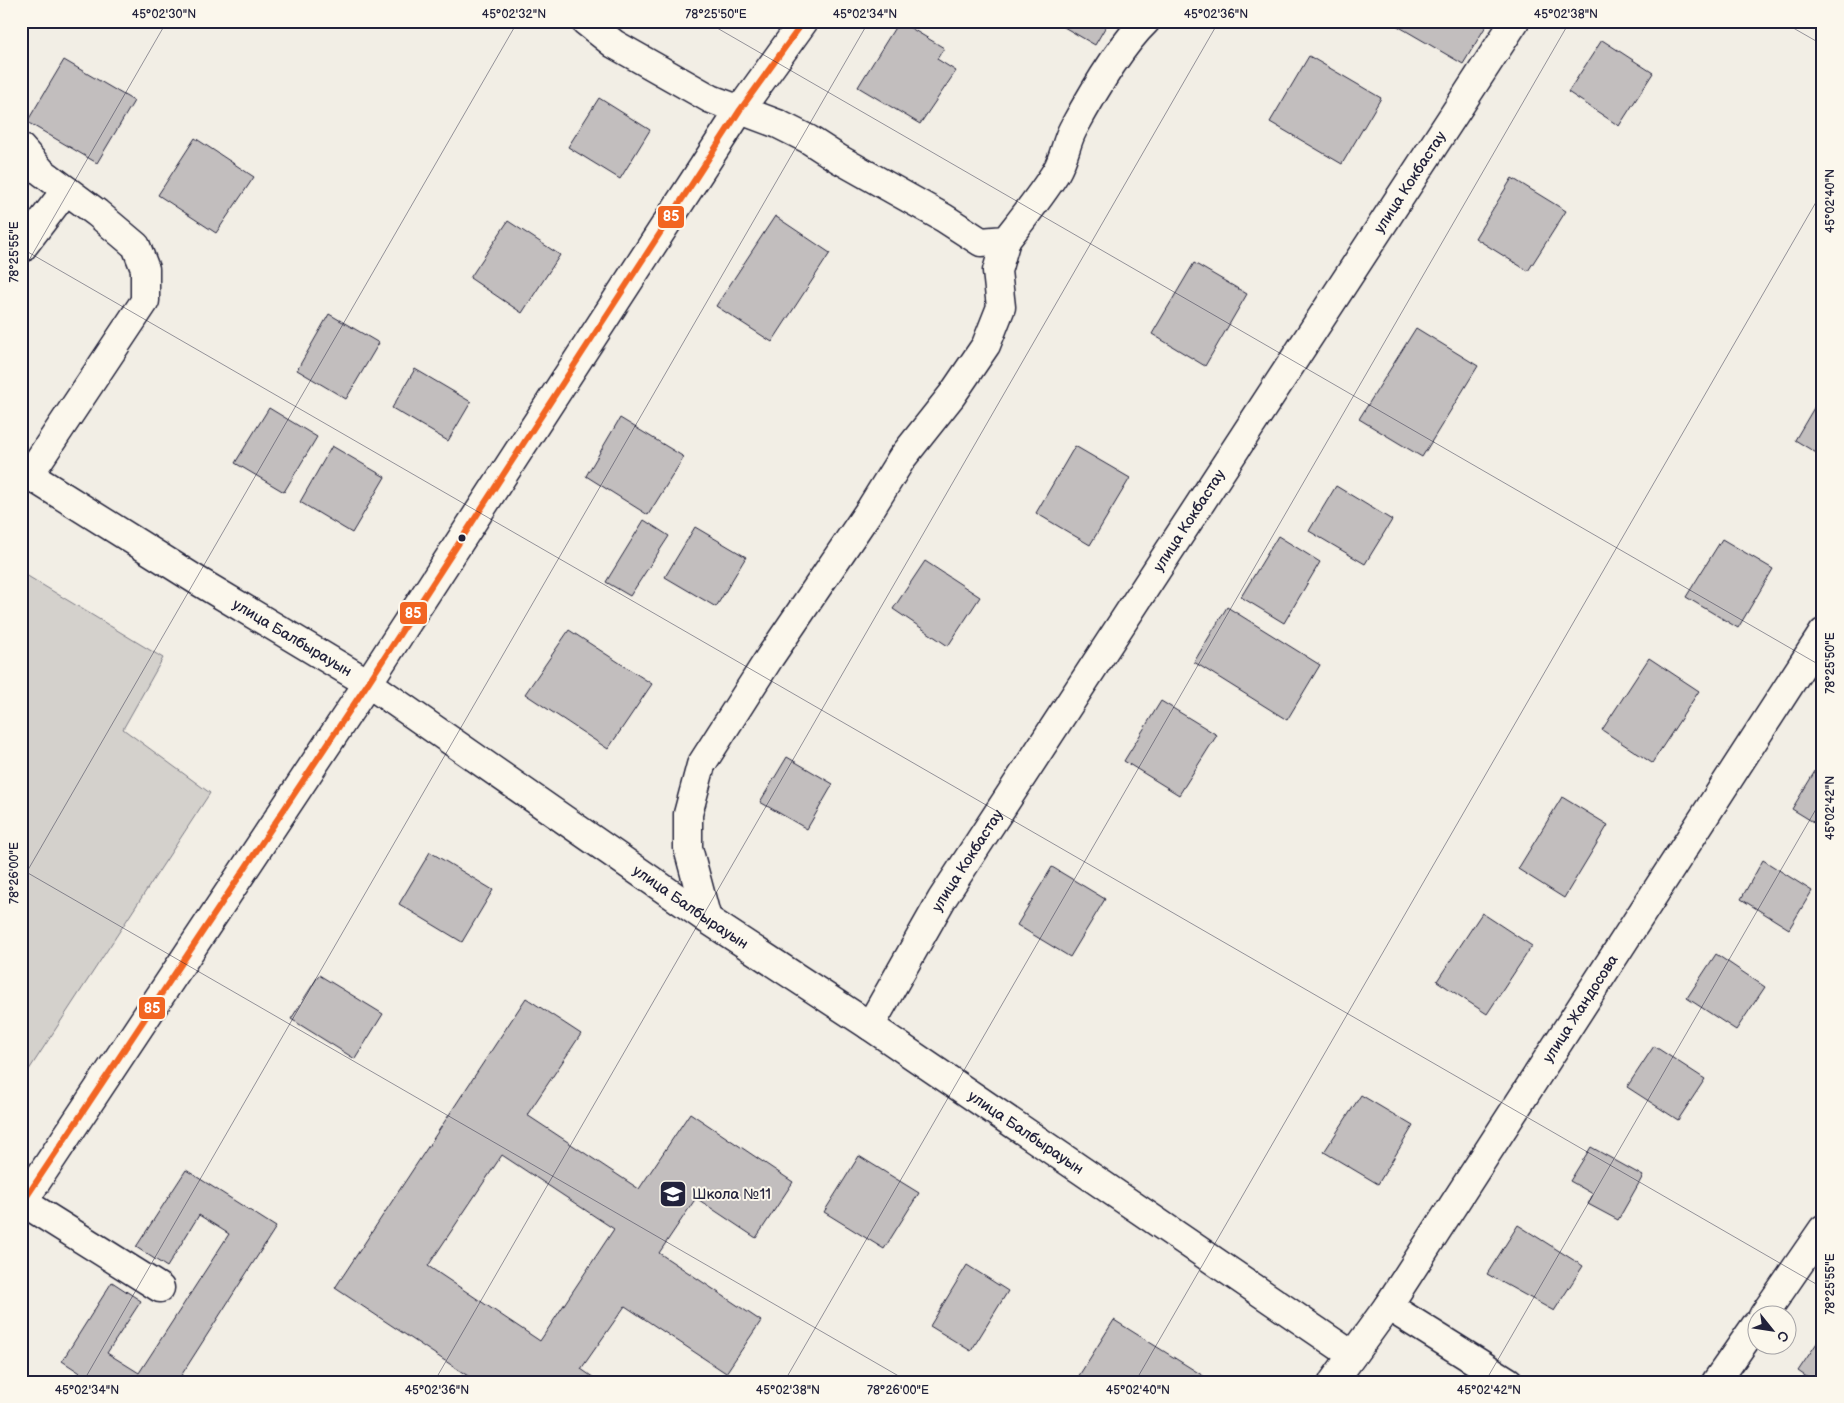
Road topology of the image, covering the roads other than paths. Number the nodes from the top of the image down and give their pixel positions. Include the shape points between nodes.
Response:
1 (585, 21) edge
2 (804, 21) edge
3 (1146, 21) edge
4 (1516, 21) edge
5 (740, 110) junction
6 (21, 148) edge
7 (66, 190) junction
8 (1006, 240) junction
9 (21, 249) edge
10 (25, 472) edge
11 (1823, 633) edge
12 (368, 684) junction
13 (707, 919) junction
14 (870, 1026) junction
15 (22, 1204) edge
16 (1823, 1229) edge
17 (160, 1288) dead end
18 (1388, 1306) junction
19 (1770, 1306) edge
20 (1746, 1339) edge
21 (1352, 1355) junction
22 (1333, 1382) edge
23 (1509, 1382) edge
24 (1716, 1382) edge

1 - 5 street via 614,44 711,99
2 - 5 street
3 - 8 street via 1133,34 1072,130 1057,170
4 - 14 street, улица Кокбастау via 947,891
5 - 8 street via 808,139 981,242
5 - 12 street
6 - 7 street via 42,172
7 - 9 street
7 - 10 street via 136,246 145,269 145,301
8 - 13 street via 997,271 1001,307 986,344 952,395 902,458 701,765 688,814 688,848
10 - 12 street, улица Балбырауын
11 - 18 street, улица Жандосова
12 - 13 street, улица Балбырауын
12 - 15 street
13 - 14 street, улица Балбырауын
14 - 21 street, улица Балбырауын
15 - 17 street
16 - 19 street
18 - 21 street, улица Жандосова
18 - 23 street
20 - 24 street
21 - 22 street, улица Жандосова

